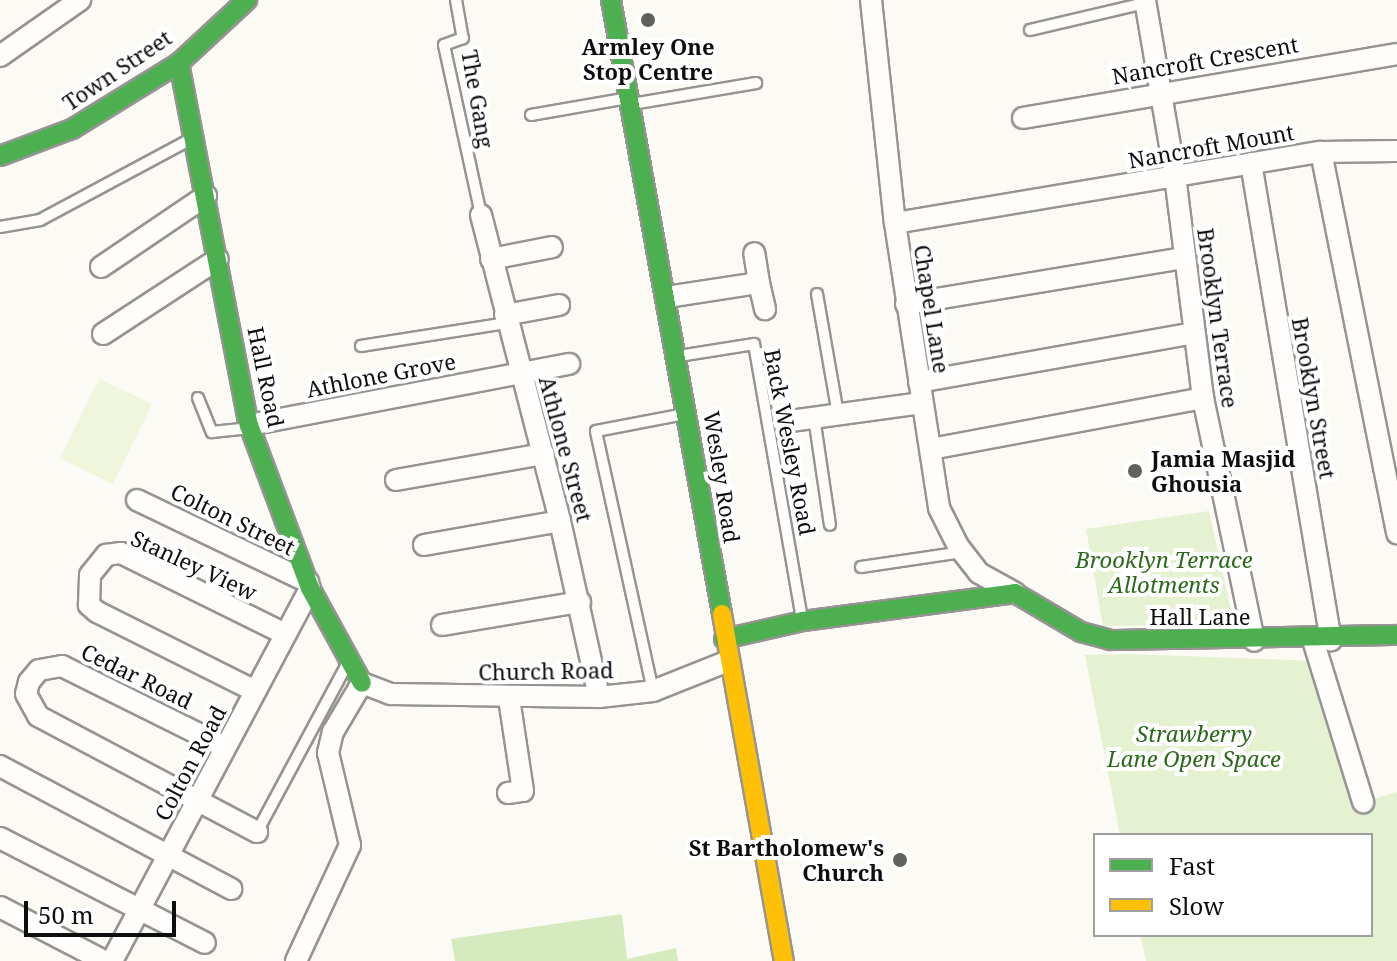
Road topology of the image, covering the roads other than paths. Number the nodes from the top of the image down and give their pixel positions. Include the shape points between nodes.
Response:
1 (80, 0) edge
2 (247, 0) edge
3 (456, 0) edge
4 (611, 0) edge
5 (871, 0) edge
6 (1150, 1) edge
7 (1030, 30) dead end
8 (1397, 54) edge
9 (0, 56) edge
10 (179, 63) junction
11 (756, 83) dead end
12 (1162, 92) junction
13 (629, 101) junction
14 (531, 115) dead end
15 (1023, 118) dead end
16 (193, 138) junction
17 (1397, 151) edge
18 (1321, 152) junction
19 (0, 156) edge
20 (1251, 163) junction
21 (1175, 176) junction
22 (206, 196) junction
23 (481, 215) joint
24 (895, 223) junction
25 (0, 227) edge
26 (552, 247) dead end
27 (754, 253) dead end
28 (1184, 258) junction
29 (218, 259) junction
30 (491, 259) junction
31 (101, 267) dead end
32 (759, 283) junction
33 (817, 294) dead end
34 (667, 297) junction
35 (906, 304) junction
36 (559, 305) dead end
37 (765, 309) dead end
38 (506, 319) junction
39 (1194, 333) junction
40 (103, 334) dead end
41 (361, 346) dead end
42 (677, 356) junction
43 (569, 364) dead end
44 (522, 373) junction
45 (919, 382) junction
46 (198, 398) dead end
47 (1203, 398) junction
48 (922, 403) junction
49 (687, 413) junction
50 (838, 414) junction
51 (814, 417) junction
52 (783, 422) dead end
53 (249, 426) junction
54 (931, 449) junction
55 (544, 454) junction
56 (396, 480) dead end
57 (137, 500) dead end
58 (560, 521) junction
59 (830, 525) dead end
60 (1397, 533) edge
61 (424, 545) dead end
62 (962, 552) junction
63 (861, 567) dead end
64 (309, 585) junction
65 (1015, 593) junction
66 (580, 602) junction
67 (803, 621) junction
68 (442, 625) dead end
69 (285, 634) junction
70 (1397, 635) edge
71 (724, 639) junction
72 (1322, 640) junction
73 (1254, 641) junction
74 (349, 661) junction
75 (728, 661) junction
76 (362, 683) junction
77 (255, 691) junction
78 (653, 691) junction
79 (599, 697) junction
80 (509, 698) junction
81 (225, 747) junction
82 (0, 766) edge
83 (508, 793) dead end
84 (198, 800) junction
85 (1363, 802) dead end
86 (257, 832) joint
87 (0, 838) edge
88 (168, 855) junction
89 (231, 889) dead end
90 (0, 907) edge
91 (140, 909) junction
92 (205, 943) dead end
93 (104, 961) edge
94 (112, 961) edge
95 (296, 961) edge
96 (784, 961) edge

1 - 9 street
2 - 10 street, Town Street
3 - 23 lane, The Gang via 463,38 444,45
4 - 13 street, Wesley Road
5 - 24 street, Chapel Lane
6 - 7 lane
6 - 12 street, Brooklyn Terrace
8 - 12 street, Nancroft Crescent
10 - 16 street, Hall Road
10 - 19 street, Town Street via 72,129
11 - 13 lane
12 - 15 street, Nancroft Crescent
12 - 21 street, Brooklyn Terrace
13 - 14 lane
13 - 34 street, Wesley Road
16 - 22 street, Hall Road
16 - 25 lane via 40,220
17 - 18 street, Nancroft Mount
18 - 20 street, Nancroft Mount
18 - 60 street
20 - 21 street, Nancroft Mount
20 - 72 street, Brooklyn Street
21 - 24 street, Nancroft Mount
21 - 28 street, Brooklyn Terrace
22 - 29 street, Hall Road
22 - 31 street
23 - 30 street, Athlone Street
24 - 35 street, Chapel Lane
26 - 30 street
27 - 32 street
28 - 35 street
28 - 39 street, Brooklyn Terrace
29 - 40 street
29 - 53 street, Hall Road
30 - 38 street, Athlone Street
32 - 34 street
32 - 37 street
33 - 50 lane
34 - 42 street, Wesley Road
35 - 45 street, Chapel Lane
36 - 38 street
38 - 41 lane
38 - 44 street, Athlone Street
39 - 45 street
39 - 47 street, Brooklyn Terrace
42 - 49 street, Wesley Road
42 - 67 lane, Back Wesley Road via 754,344
43 - 44 street, Athlone Grove
44 - 53 street, Athlone Grove
44 - 55 street, Athlone Street
45 - 48 street, Chapel Lane
46 - 53 lane via 212,432
47 - 54 street
47 - 73 street, Brooklyn Terrace
48 - 50 street
48 - 54 street, Chapel Lane
49 - 71 street, Wesley Road
49 - 78 lane via 596,431
50 - 51 street
51 - 52 street
51 - 59 lane
53 - 64 street, Hall Road
54 - 62 street, Chapel Lane via 939,508
55 - 56 street
55 - 58 street, Athlone Street
57 - 64 street, Colton Street
58 - 61 street
58 - 66 street, Athlone Street
62 - 63 lane
62 - 65 street, Chapel Lane via 979,573
64 - 69 street, Colton Road
64 - 74 street, Hall Road
65 - 67 street
65 - 73 street, Hall Lane via 1081,632 1110,640
66 - 68 street
66 - 79 street, Athlone Street
67 - 71 street
69 - 77 street, Colton Road
69 - 77 street, Stanley View via 121,553 106,555 90,575 89,605 97,612
70 - 72 street, Hall Lane
71 - 75 street, Wesley Road
72 - 73 street, Hall Lane
72 - 85 street, Brooklyn Street
74 - 76 street, Hall Road
74 - 86 lane
75 - 78 street, Church Road
75 - 96 street, Wesley Road
76 - 80 street, Church Road via 391,694
76 - 95 street via 333,732 328,753 350,845
77 - 81 street, Colton Road
78 - 79 street, Church Road
79 - 80 street, Church Road
80 - 83 street via 523,791
81 - 84 street, Colton Road
81 - 84 street, Cedar Road via 62,666 39,670 29,682 26,694 38,716
82 - 88 street
84 - 86 street
84 - 88 street, Colton Road
87 - 91 street
88 - 89 street
88 - 91 street, Colton Road
90 - 93 street
91 - 92 street
91 - 94 street, Colton Road

